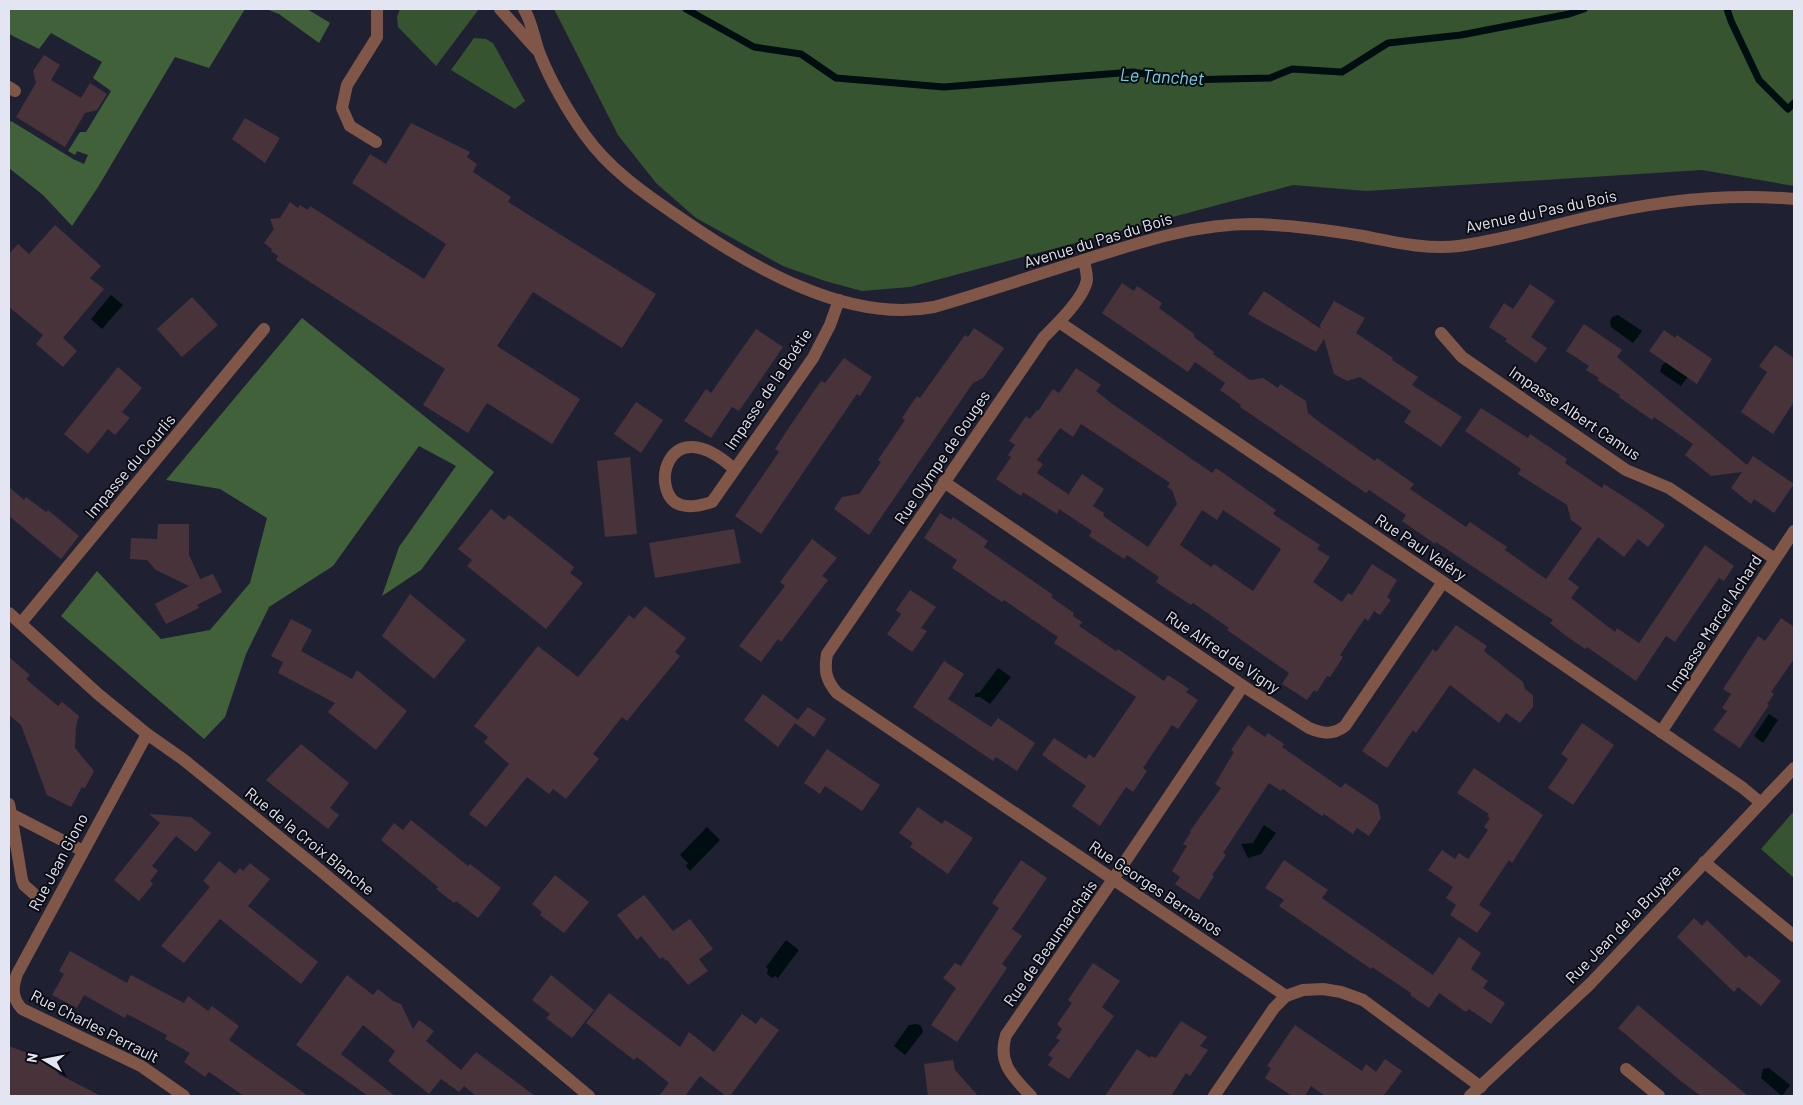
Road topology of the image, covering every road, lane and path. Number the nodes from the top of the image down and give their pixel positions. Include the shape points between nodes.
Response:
1 (377, 9) edge
2 (500, 9) edge
3 (524, 9) edge
4 (539, 53) junction
5 (376, 142) dead end
6 (1794, 199) edge
7 (1084, 260) junction
8 (839, 300) junction
9 (1059, 322) junction
10 (264, 329) dead end
11 (1441, 333) dead end
12 (734, 469) junction
13 (944, 482) junction
14 (1794, 531) edge
15 (1775, 559) junction
16 (1443, 582) junction
17 (9, 613) edge
18 (21, 623) junction
19 (826, 676) joint
20 (1243, 686) junction
21 (1661, 732) junction
22 (147, 734) junction
23 (1794, 768) edge
24 (1762, 803) junction
25 (10, 809) edge
26 (83, 851) junction
27 (1704, 862) junction
28 (1114, 878) junction
29 (33, 893) dead end
30 (1794, 936) edge
31 (1286, 996) junction
32 (12, 1004) edge
33 (1626, 1069) dead end
34 (1481, 1087) junction
35 (184, 1096) edge
36 (589, 1096) edge
37 (1031, 1096) edge
38 (1214, 1096) edge
39 (1470, 1096) edge
40 (1659, 1096) edge

1 - 5 street via 377,37 347,85 342,108 350,126
2 - 4 street, Avenue du Pas du Bois
3 - 4 street, Avenue du Pas du Bois
4 - 8 street, Avenue du Pas du Bois via 585,135 629,180 694,227 751,262 797,285
6 - 7 street, Avenue du Pas du Bois via 1735,197 1670,202 1457,246 1421,246 1292,226 1220,226 1156,237
7 - 8 street, Avenue du Pas du Bois via 919,310 889,310
7 - 9 street, Rue Olympe de Gouges via 1085,284
8 - 12 street, Impasse de la Boétie via 813,358
9 - 13 street, Rue Olympe de Gouges via 1044,337
9 - 16 street, Rue Paul Valéry
10 - 18 street, Impasse du Courlis
11 - 15 street, Impasse Albert Camus via 1462,356 1626,470 1669,488
12 - 12 street, Impasse de la Boétie via 712,502 695,507 679,504 668,493 666,467 683,446 708,450
13 - 19 street, Rue Olympe de Gouges via 827,654
13 - 20 street, Rue Alfred de Vigny
14 - 15 street, Impasse Marcel Achard
15 - 21 street, Impasse Marcel Achard
16 - 20 street, Rue Alfred de Vigny via 1346,726 1338,731 1319,732 1309,728
16 - 21 street, Rue Paul Valéry
17 - 18 street, Rue de la Croix Blanche
18 - 22 street, Rue de la Croix Blanche
19 - 28 street, Rue Georges Bernanos via 837,693
20 - 28 street, Rue de Beaumarchais
21 - 24 street, Rue Paul Valéry
22 - 26 street, Rue Jean Giono
22 - 36 street, Rue de la Croix Blanche via 321,871
23 - 24 street, Rue Jean de la Bruyère
24 - 27 street, Rue Jean de la Bruyère
25 - 26 street
25 - 29 street via 22,880
26 - 32 street, Rue Jean Giono via 17,974
27 - 30 street
27 - 34 street, Rue Jean de la Bruyère via 1590,984
28 - 31 street, Rue Georges Bernanos
28 - 37 street, Rue de Beaumarchais via 1006,1035 1002,1046 1007,1067
31 - 34 street via 1302,990 1323,989 1363,1000
31 - 38 street via 1274,1008
32 - 35 street, Rue Charles Perrault via 121,1055
33 - 40 street
34 - 39 street, Rue Jean de la Bruyère

